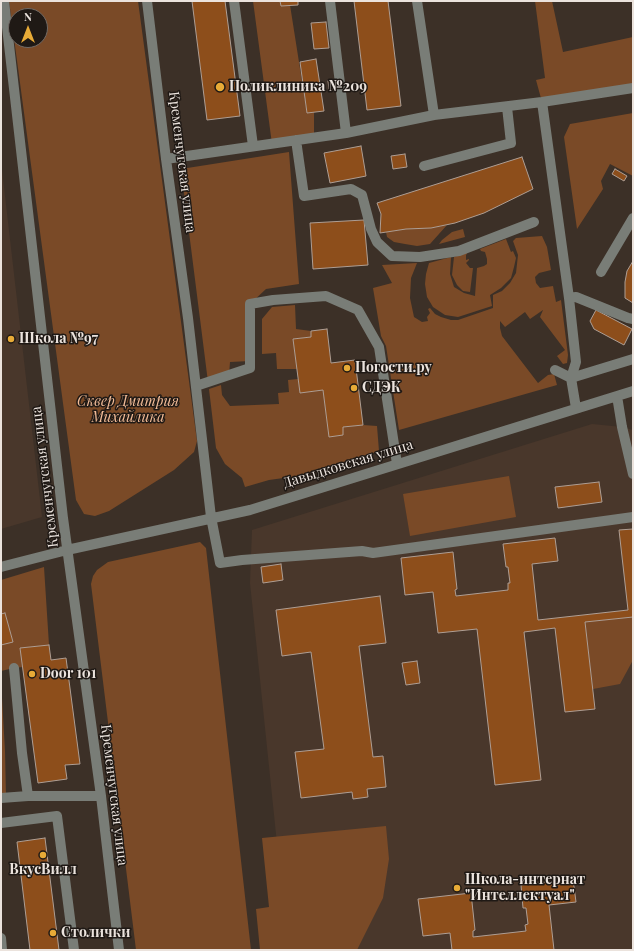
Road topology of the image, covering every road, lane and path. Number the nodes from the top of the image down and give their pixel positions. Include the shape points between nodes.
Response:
1 (4, 1) edge
2 (148, 1) edge
3 (234, 1) edge
4 (330, 1) edge
5 (417, 1) edge
6 (633, 88) edge
7 (542, 102) junction
8 (507, 107) junction
9 (434, 115) junction
10 (346, 133) junction
11 (296, 140) junction
12 (253, 146) junction
13 (166, 159) junction
14 (424, 166) dead end
15 (633, 218) edge
16 (534, 222) dead end
17 (601, 272) dead end
18 (569, 298) junction
19 (633, 319) edge
20 (633, 359) edge
21 (555, 370) dead end
22 (571, 378) junction
23 (196, 386) junction
24 (633, 391) edge
25 (617, 396) junction
26 (576, 408) junction
27 (397, 464) junction
28 (633, 474) edge
29 (211, 517) junction
30 (633, 517) edge
31 (67, 550) junction
32 (1, 567) edge
33 (14, 668) dead end
34 (28, 796) junction
35 (101, 796) junction
36 (1, 798) edge
37 (1, 823) edge
38 (1, 938) edge
39 (2, 950) edge
40 (74, 950) edge
41 (119, 950) edge

1 - 31 street, Кременчугская улица
2 - 13 street, Кременчугская улица
3 - 12 street
4 - 10 street
5 - 9 street
6 - 7 street
7 - 8 street
7 - 18 street
8 - 9 street
8 - 14 street via 511,143
9 - 10 street
10 - 11 street
11 - 12 street
11 - 16 street via 304,196 351,189 362,195 377,242 392,256 420,257 459,251
12 - 13 street
13 - 23 street, Кременчугская улица
15 - 17 street
18 - 19 street via 576,297
18 - 22 street via 576,362
20 - 22 street
21 - 22 street
22 - 26 street
23 - 27 street via 250,368 250,304 326,296 358,310 379,347
23 - 29 street, Кременчугская улица
24 - 25 street, Давыдковская улица
25 - 26 street, Давыдковская улица
25 - 28 street
26 - 27 street, Давыдковская улица
27 - 29 street, Давыдковская улица via 250,510
29 - 30 street, Кременчугская улица via 220,563 373,552
29 - 31 street, Давыдковская улица
31 - 32 street, Давыдковская улица
31 - 35 street, Кременчугская улица
33 - 34 street
34 - 35 street
34 - 36 street
35 - 41 street, Кременчугская улица
37 - 40 street via 57,816
38 - 39 street

